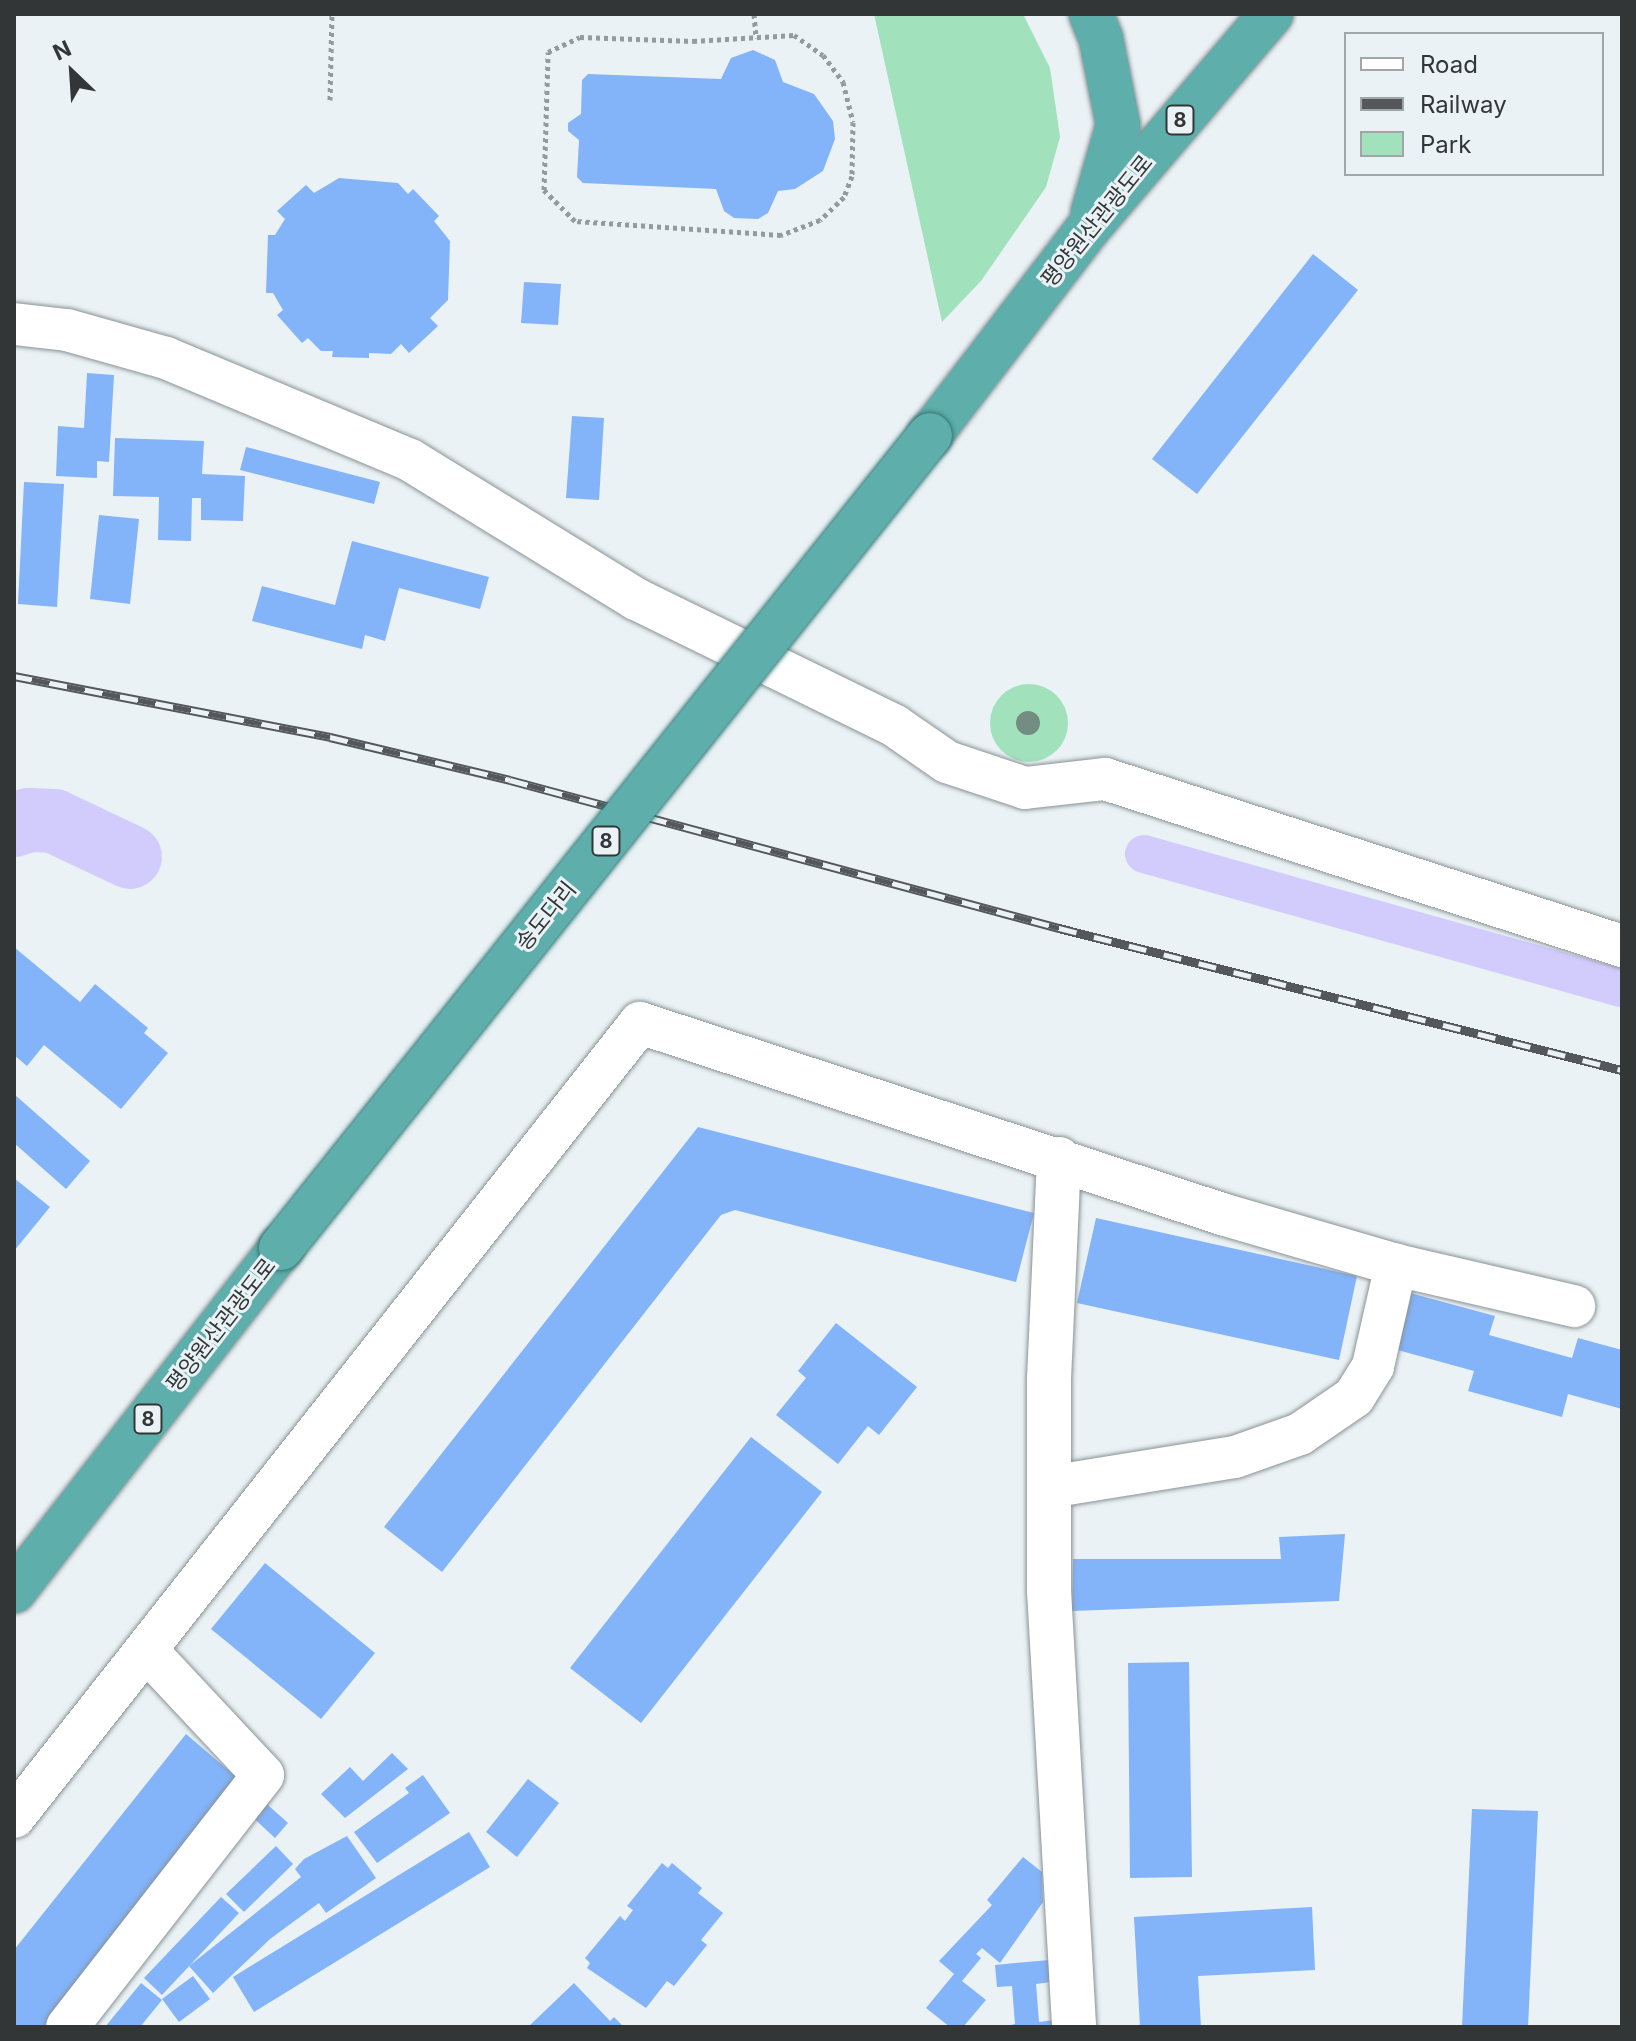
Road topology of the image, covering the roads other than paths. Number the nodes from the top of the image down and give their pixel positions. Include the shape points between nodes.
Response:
1 (1091, 14) edge
2 (1271, 14) edge
3 (1090, 226) junction
4 (14, 324) edge
5 (930, 435) joint
6 (1622, 946) edge
7 (1059, 1159) junction
8 (281, 1248) joint
9 (1396, 1265) junction
10 (1574, 1306) dead end
11 (1049, 1487) junction
12 (14, 1591) edge
13 (146, 1650) junction
14 (14, 1817) edge
15 (67, 2027) edge
16 (1074, 2027) edge

1 - 3 highway, 8 via 1118,125
2 - 3 highway, 평양원산관광도로 / 8
3 - 5 highway, 평양원산관광도로 / 8
4 - 6 street via 67,330 166,358 410,460 636,599 895,726 947,762 1025,788 1105,779
5 - 8 highway, 송도다리 / 8, bridge
7 - 9 street
7 - 11 street
7 - 13 street via 640,1023
8 - 12 highway, 평양원산관광도로 / 8
9 - 10 street
9 - 11 street via 1373,1366 1354,1397 1300,1434 1235,1457
11 - 16 street via 1049,1591
13 - 14 street
13 - 15 street via 263,1775

